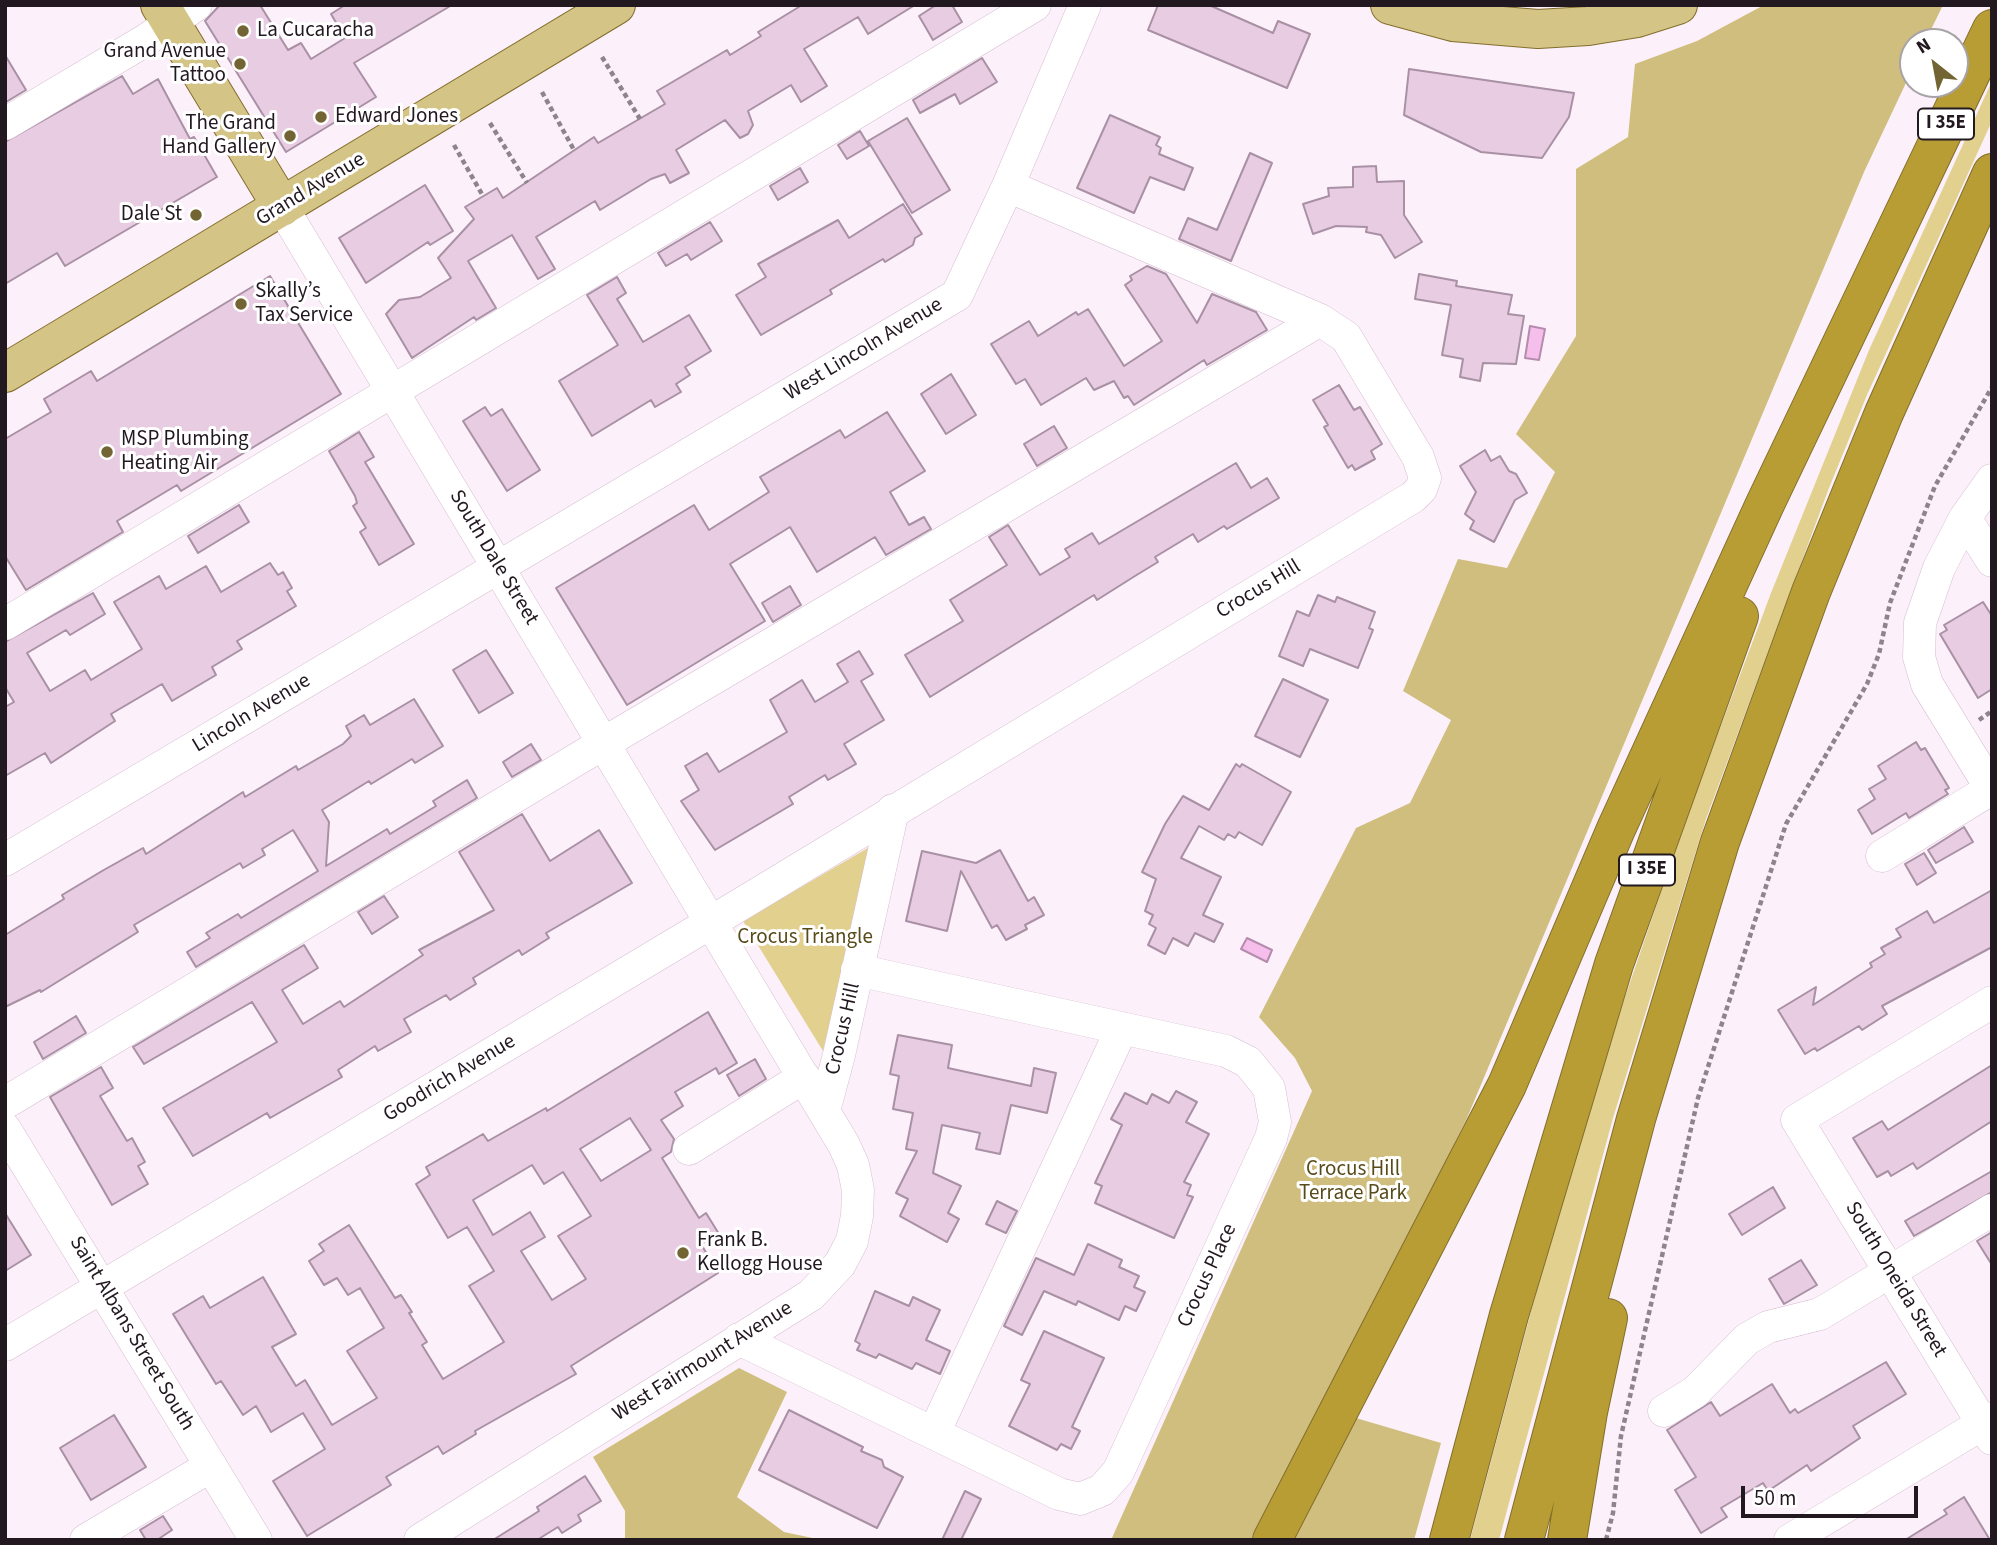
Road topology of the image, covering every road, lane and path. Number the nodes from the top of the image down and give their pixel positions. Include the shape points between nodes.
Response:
1 (616, 5) edge
2 (1035, 5) edge
3 (1085, 5) edge
4 (1390, 5) edge
5 (1678, 5) edge
6 (176, 11) edge
7 (1992, 29) edge
8 (602, 57) dead end
9 (542, 92) dead end
10 (640, 118) dead end
11 (491, 123) dead end
12 (5, 124) edge
13 (454, 145) dead end
14 (574, 150) dead end
15 (1992, 173) edge
16 (527, 183) dead end
17 (1008, 186) junction
18 (484, 196) dead end
19 (282, 207) junction
20 (1901, 219) junction
21 (1320, 320) junction
22 (5, 373) edge
23 (1992, 387) edge
24 (393, 392) junction
25 (1992, 480) edge
26 (1965, 518) junction
27 (1992, 561) edge
28 (498, 568) junction
29 (5, 624) edge
30 (604, 743) junction
31 (1990, 788) edge
32 (893, 810) junction
33 (1882, 856) dead end
34 (5, 860) edge
35 (711, 922) junction
36 (857, 970) junction
37 (1992, 1002) edge
38 (1122, 1028) junction
39 (804, 1077) junction
40 (5, 1103) edge
41 (824, 1111) junction
42 (1636, 1119) junction
43 (5, 1129) edge
44 (689, 1149) dead end
45 (1992, 1210) edge
46 (1890, 1273) junction
47 (102, 1288) junction
48 (740, 1339) junction
49 (5, 1345) edge
50 (1664, 1411) dead end
51 (1988, 1427) edge
52 (934, 1433) junction
53 (211, 1466) junction
54 (86, 1540) edge
55 (256, 1540) edge
56 (420, 1540) edge
57 (1272, 1540) edge
58 (1449, 1540) edge
59 (1524, 1540) edge
60 (1567, 1540) edge
61 (1606, 1540) edge
62 (1790, 1540) edge

1 - 19 main road, Grand Avenue
2 - 24 street
3 - 17 street, West Lincoln Avenue
4 - 5 main road via 1453,22 1538,29 1637,18
6 - 12 street
6 - 19 main road, South Dale Street
7 - 20 highway, I 35E
8 - 10 path
9 - 14 path
11 - 16 path
13 - 18 path
15 - 42 highway, I 35E via 1889,401 1811,592 1720,842
17 - 21 street, Crocus Hill
17 - 28 street, West Lincoln Avenue via 957,295
19 - 22 main road, Grand Avenue
19 - 24 street, South Dale Street
20 - 57 highway via 1616,829 1507,1085
20 - 58 highway, I 35E via 1755,575 1661,827 1570,1108
21 - 30 street
21 - 32 street, Crocus Hill via 1346,337 1418,457 1425,478 1421,489
23 - 61 path via 1935,486 1890,603 1867,684 1786,824 1698,1098 1622,1436 1614,1513
24 - 28 street, South Dale Street
24 - 29 street
25 - 26 street
26 - 27 street
26 - 31 street via 1939,568 1920,623 1919,657 1927,684
28 - 30 street, South Dale Street
28 - 34 street, Lincoln Avenue
30 - 35 street, South Dale Street
30 - 40 street
31 - 33 street
32 - 35 street, Goodrich Avenue
32 - 36 street, Crocus Hill
35 - 39 street, South Dale Street
35 - 47 street, Goodrich Avenue
36 - 38 street, Crocus Place
36 - 41 street, Crocus Hill
37 - 46 street, South Oneida Street via 1797,1120
38 - 52 street
38 - 52 street, Crocus Place via 1241,1057 1269,1088 1275,1122 1272,1138 1118,1472 1102,1490 1080,1499 1059,1494
39 - 41 street, South Dale Street
39 - 44 street
41 - 48 street, West Fairmount Avenue via 853,1165 858,1190 852,1241 824,1284
42 - 59 highway, I 35E
42 - 60 highway via 1621,1259 1588,1412
43 - 47 street, Saint Albans Street South
45 - 46 street
46 - 50 street via 1821,1314 1768,1327 1747,1339 1696,1392
46 - 51 street, South Oneida Street
47 - 49 street, Goodrich Avenue
47 - 53 street, Saint Albans Street South
48 - 52 street, Crocus Place
48 - 56 street, West Fairmount Avenue
51 - 62 street
53 - 54 street
53 - 55 street, Saint Albans Street South

